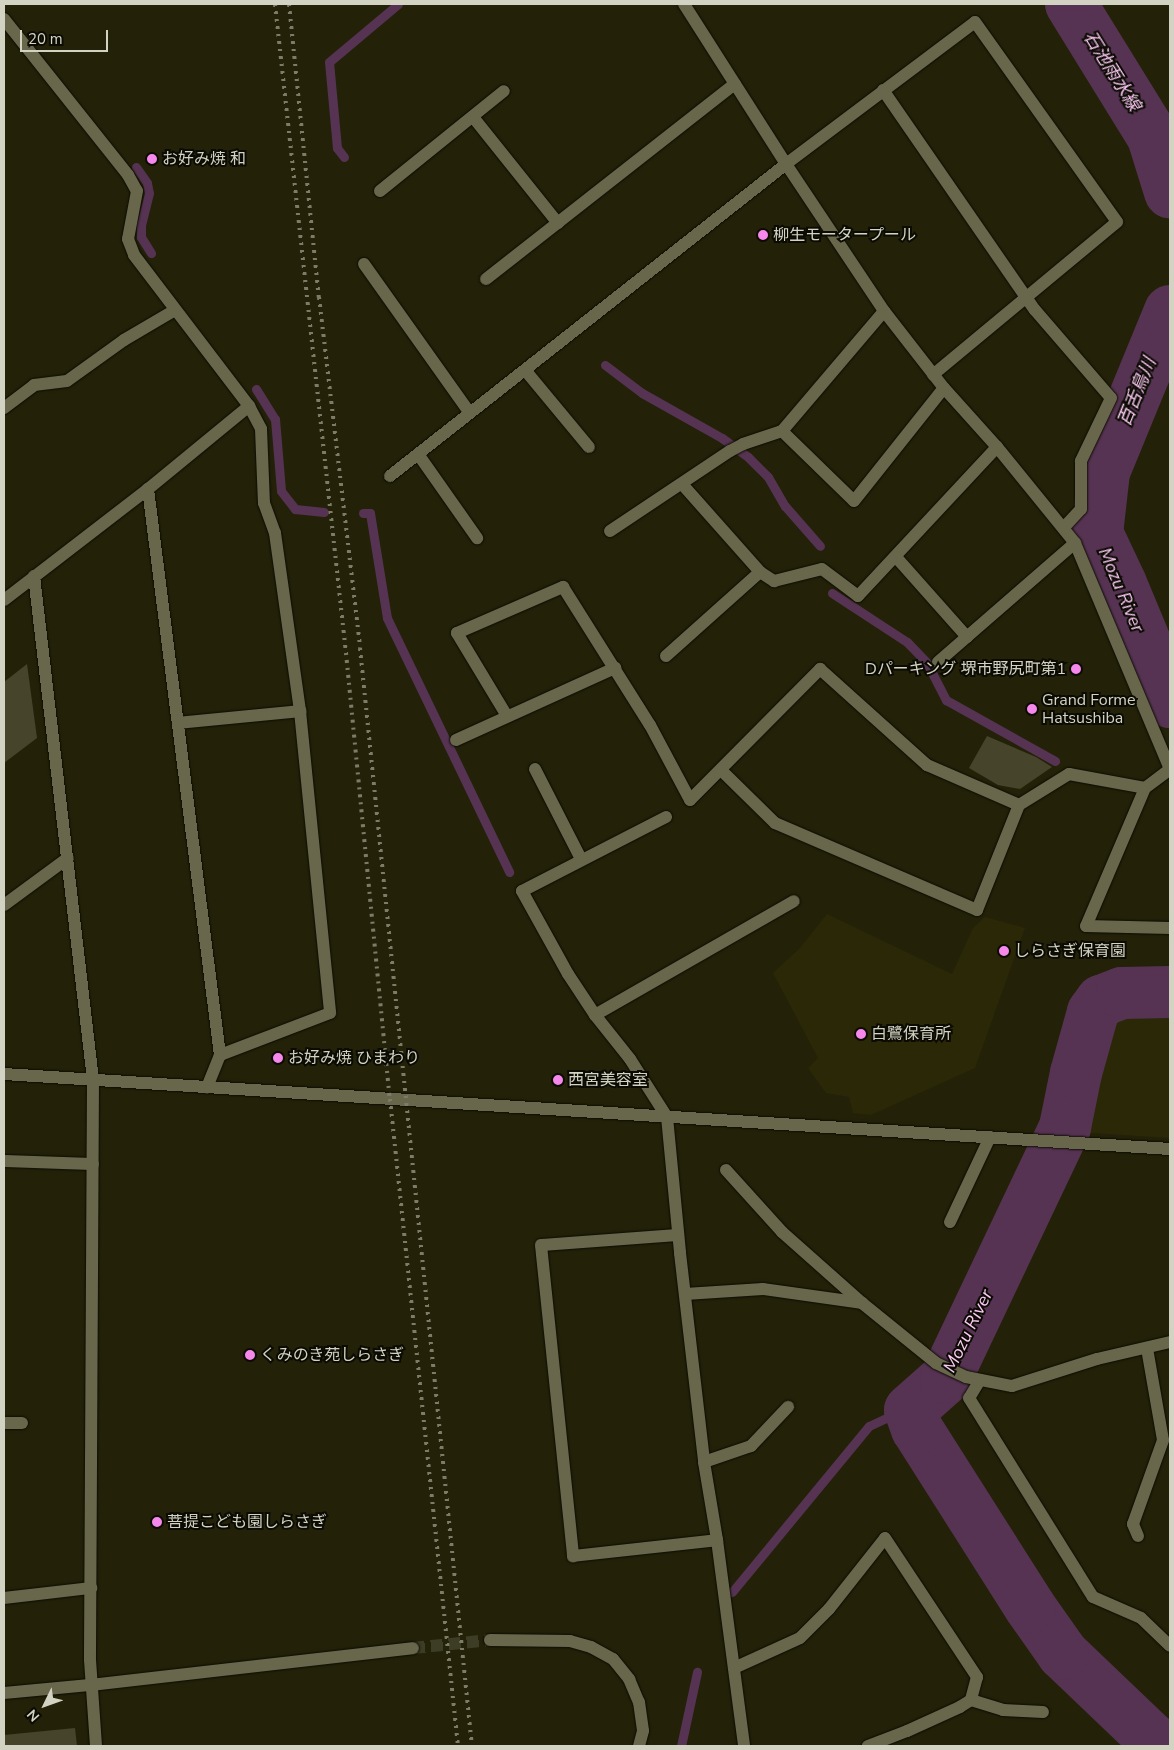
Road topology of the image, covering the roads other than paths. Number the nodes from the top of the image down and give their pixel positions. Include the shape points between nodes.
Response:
1 (684, 4) edge
2 (4, 19) edge
3 (735, 84) junction
4 (883, 90) junction
5 (504, 91) dead end
6 (473, 117) junction
7 (786, 164) junction
8 (380, 191) dead end
9 (558, 223) junction
10 (364, 264) dead end
11 (486, 279) dead end
12 (1027, 297) junction
13 (176, 310) junction
14 (884, 311) junction
15 (525, 370) junction
16 (933, 375) junction
17 (944, 388) junction
18 (249, 406) junction
19 (4, 408) edge
20 (470, 413) junction
21 (782, 431) junction
22 (589, 447) dead end
23 (997, 447) junction
24 (418, 454) junction
25 (390, 476) dead end
26 (682, 484) junction
27 (148, 489) junction
28 (1064, 527) junction
29 (610, 531) dead end
30 (478, 538) dead end
31 (1075, 543) junction
32 (896, 557) junction
33 (760, 572) junction
34 (34, 576) junction
35 (4, 600) edge
36 (967, 637) junction
37 (666, 656) dead end
38 (938, 662) dead end
39 (615, 668) junction
40 (300, 711) junction
41 (507, 716) junction
42 (178, 723) junction
43 (456, 740) dead end
44 (535, 768) dead end
45 (1170, 769) edge
46 (721, 770) junction
47 (1145, 788) junction
48 (1019, 805) junction
49 (666, 817) dead end
50 (68, 858) junction
51 (582, 859) junction
52 (794, 902) dead end
53 (4, 905) edge
54 (1170, 928) edge
55 (595, 1014) junction
56 (220, 1055) junction
57 (4, 1074) edge
58 (93, 1080) junction
59 (207, 1088) junction
60 (667, 1117) junction
61 (990, 1137) junction
62 (1170, 1149) edge
63 (4, 1161) edge
64 (93, 1164) junction
65 (726, 1170) dead end
66 (950, 1222) dead end
67 (678, 1236) junction
68 (685, 1294) junction
69 (862, 1303) junction
70 (1170, 1342) edge
71 (1147, 1348) junction
72 (980, 1380) junction
73 (788, 1407) dead end
74 (4, 1423) edge
75 (22, 1424) dead end
76 (704, 1462) junction
77 (1138, 1536) dead end
78 (717, 1540) junction
79 (91, 1588) junction
80 (4, 1598) edge
81 (490, 1640) tunnel mouth
82 (1170, 1646) edge
83 (412, 1648) tunnel mouth
84 (734, 1668) junction
85 (90, 1685) junction
86 (4, 1692) edge
87 (971, 1700) junction
88 (1043, 1712) dead end
89 (96, 1746) edge
90 (639, 1746) edge
91 (744, 1746) edge
92 (868, 1746) edge

1 - 3 street
2 - 13 street via 128,175 137,191 128,239 134,255
3 - 7 street
3 - 9 street
4 - 7 street
4 - 12 street
4 - 12 street via 976,22 1117,222
5 - 6 street
6 - 8 street
6 - 9 street
7 - 14 street
7 - 15 street
9 - 11 street
10 - 20 street
12 - 16 street
12 - 28 street via 1111,398 1081,460 1082,509
13 - 18 street
13 - 19 street via 124,340 67,382 34,385
14 - 16 street
14 - 21 street
15 - 20 street
15 - 22 street
16 - 17 street
17 - 21 street via 854,501
17 - 23 street
18 - 27 street
18 - 40 street via 261,429 264,503 275,533
20 - 24 street
21 - 26 street via 742,444
23 - 28 street
23 - 32 street
24 - 25 street
24 - 30 street
26 - 29 street
26 - 33 street
27 - 34 street
27 - 42 street
28 - 31 street
31 - 36 street
31 - 45 street
32 - 33 street via 858,596 822,569 774,581
32 - 36 street
33 - 37 street
34 - 35 street
34 - 50 street
36 - 38 street
39 - 41 street
39 - 41 street via 563,587 457,633
39 - 46 street via 690,800
40 - 42 street
40 - 56 street via 330,1013
41 - 43 street
42 - 56 street
44 - 51 street
45 - 47 street
46 - 48 street via 820,669 927,765
46 - 48 street via 775,823 978,910
47 - 48 street via 1069,774
47 - 54 street via 1086,926
49 - 51 street
50 - 53 street
50 - 58 street
51 - 55 street via 522,890 568,974
52 - 55 street
55 - 60 street via 630,1059
56 - 59 street
57 - 58 street
58 - 59 street
58 - 64 street
59 - 60 street
60 - 61 street
60 - 67 street
61 - 62 street
61 - 66 street
63 - 64 street
64 - 79 street
65 - 69 street via 782,1232
67 - 68 street
67 - 78 street via 541,1245 573,1556
68 - 69 street via 763,1289
68 - 76 street
69 - 72 street via 936,1363
70 - 71 street
71 - 72 street via 1097,1359 1012,1386
71 - 77 street via 1163,1440 1133,1524
72 - 82 street via 969,1398 1093,1598 1141,1618
73 - 76 street via 751,1446
74 - 75 street
76 - 78 street
78 - 84 street
79 - 80 street
79 - 85 street
81 - 90 street via 570,1641 591,1647 613,1659 629,1679 639,1702 644,1731
83 - 85 street
84 - 87 street via 800,1638 829,1609 885,1538 977,1677
84 - 91 street
85 - 86 street
85 - 89 street
87 - 88 street via 1003,1710
87 - 92 street

